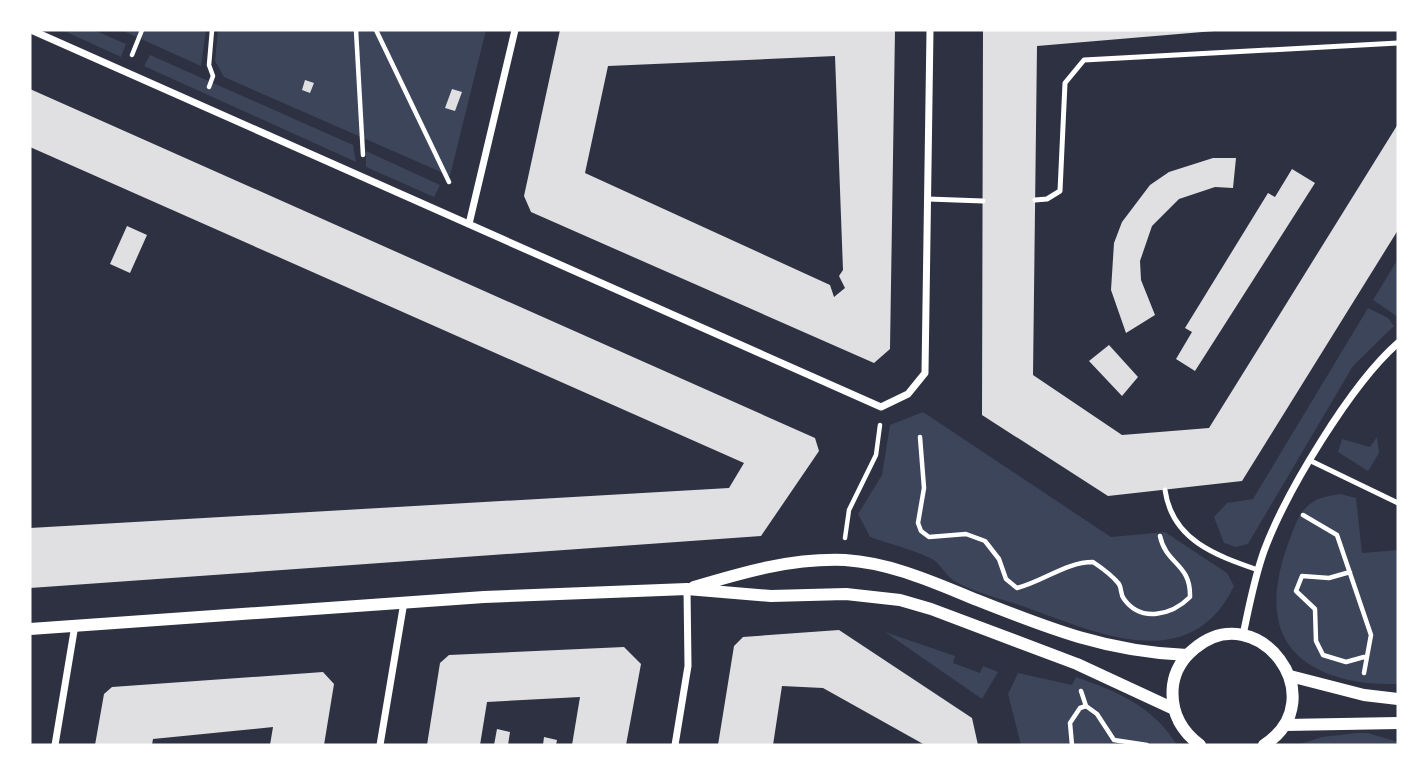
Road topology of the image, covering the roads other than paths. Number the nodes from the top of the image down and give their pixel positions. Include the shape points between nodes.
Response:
1 (31, 30) edge
2 (515, 30) edge
3 (930, 30) edge
4 (1398, 43) edge
5 (928, 199) junction
6 (1035, 200) dead end
7 (983, 201) dead end
8 (469, 224) junction
9 (1398, 343) edge
10 (1311, 461) junction
11 (1165, 490) dead end
12 (1398, 503) edge
13 (1258, 570) junction
14 (687, 589) junction
15 (404, 601) junction
16 (75, 625) junction
17 (30, 629) edge
18 (1243, 635) junction
19 (1187, 655) junction
20 (1290, 676) junction
21 (1398, 699) edge
22 (1174, 709) junction
23 (1398, 723) edge
24 (1284, 725) junction
25 (1195, 743) edge
26 (55, 745) edge
27 (380, 745) edge
28 (675, 745) edge
29 (1264, 745) edge

1 - 8 street
2 - 8 street
3 - 5 street
4 - 6 lane via 1084,60 1065,83 1060,191
5 - 7 lane
5 - 8 street via 925,373 908,394 881,407
9 - 10 street via 1352,396
10 - 12 lane
10 - 13 street via 1275,527
11 - 13 lane via 1179,528 1198,544
13 - 18 street
14 - 15 street
14 - 19 street via 769,565 846,561 912,574 1115,649
14 - 22 street via 900,600 1077,664
14 - 28 street via 688,666
15 - 16 street
15 - 27 street
16 - 17 street
16 - 26 street
18 - 19 street via 1213,637
18 - 20 street via 1272,649
19 - 22 street via 1174,680
20 - 21 street
20 - 24 street via 1291,709
22 - 25 street
23 - 24 street
24 - 29 street

